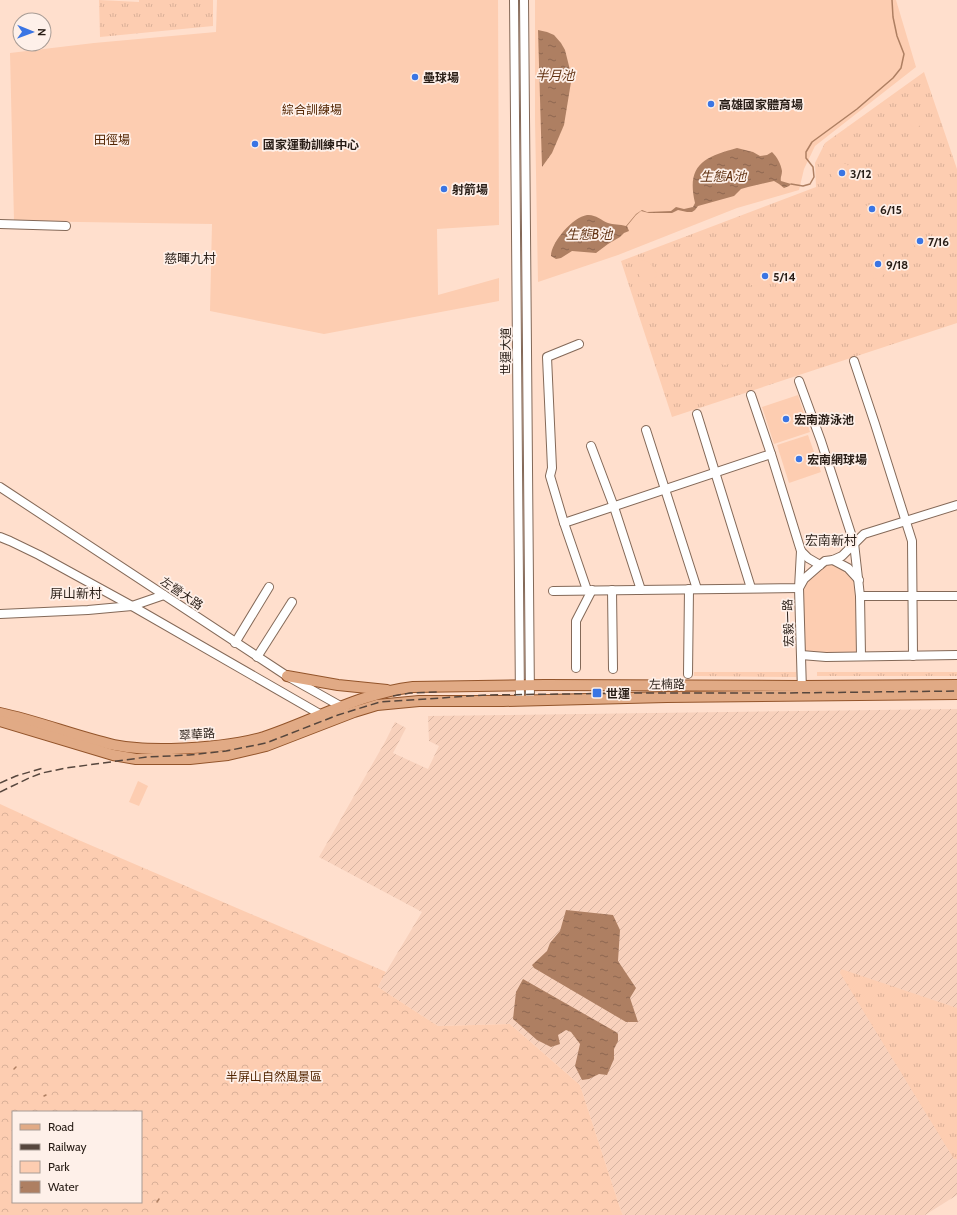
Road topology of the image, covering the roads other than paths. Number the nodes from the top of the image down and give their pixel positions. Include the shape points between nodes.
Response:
1 (514, 0) edge
2 (524, 0) edge
3 (0, 224) edge
4 (66, 226) dead end
5 (579, 344) dead end
6 (854, 361) dead end
7 (799, 381) dead end
8 (751, 395) dead end
9 (697, 414) dead end
10 (646, 430) dead end
11 (591, 446) dead end
12 (771, 454) junction
13 (715, 473) junction
14 (0, 487) edge
15 (666, 490) junction
16 (957, 505) edge
17 (614, 507) junction
18 (904, 521) junction
19 (564, 524) junction
20 (0, 537) edge
21 (854, 543) junction
22 (801, 551) junction
23 (833, 560) junction
24 (820, 565) junction
25 (859, 580) junction
26 (269, 587) dead end
27 (751, 588) junction
28 (799, 588) junction
29 (689, 589) junction
30 (697, 589) junction
31 (589, 590) junction
32 (612, 590) junction
33 (641, 590) junction
34 (553, 591) dead end
35 (164, 595) junction
36 (860, 596) junction
37 (912, 596) junction
38 (957, 596) edge
39 (292, 602) dead end
40 (132, 606) junction
41 (0, 614) edge
42 (236, 643) junction
43 (801, 654) junction
44 (957, 655) edge
45 (861, 656) junction
46 (913, 656) junction
47 (257, 657) junction
48 (576, 668) dead end
49 (613, 669) dead end
50 (688, 674) dead end
51 (287, 676) junction
52 (957, 685) edge
53 (525, 686) junction
54 (391, 690) junction
55 (802, 691) junction
56 (957, 694) edge
57 (525, 701) junction
58 (340, 706) junction
59 (354, 712) junction
60 (0, 713) edge
61 (321, 715) junction
62 (0, 721) edge
63 (332, 721) junction

1 - 53 street, 世運大道
2 - 53 street, 世運大道
3 - 4 street
5 - 19 street via 547,357 552,468 550,476
6 - 18 street
7 - 21 street
8 - 12 street
9 - 13 street
10 - 15 street
11 - 17 street
12 - 13 street
12 - 22 street
13 - 15 street
13 - 27 street
14 - 35 street, 左營大路
15 - 17 street
15 - 30 street
16 - 18 street, 宏毅一路
17 - 19 street
17 - 33 street
18 - 21 street, 宏毅一路 via 867,533
18 - 37 street via 912,541
19 - 31 street
20 - 40 street via 39,555
21 - 23 street, 宏毅一路 via 842,556
21 - 25 street
22 - 24 street
22 - 28 street
23 - 24 street, 宏毅一路
23 - 25 street via 848,568
24 - 28 street, 宏毅一路
25 - 36 street
26 - 42 street
27 - 28 street
27 - 30 street
28 - 43 street, 宏毅一路
29 - 30 street
29 - 33 street
29 - 50 street
31 - 32 street
31 - 34 street
31 - 48 street via 576,621
32 - 33 street
32 - 49 street
35 - 40 street
35 - 42 street, 左營大路
36 - 37 street
36 - 45 street
37 - 38 street
37 - 46 street
39 - 47 street
40 - 41 street
40 - 61 street
42 - 47 street, 左營大路
43 - 45 street via 826,657
43 - 55 street, 宏毅一路
44 - 46 street
45 - 46 street
47 - 51 street, 左營大路
51 - 54 main road via 338,685
51 - 58 street, 左營大路
52 - 55 main road, 左楠路
53 - 54 main road, 左楠路 via 412,687
53 - 55 main road, 左楠路
53 - 57 street, 世運大道
54 - 58 main road, 翠華路
55 - 56 main road, 左楠路
55 - 57 main road, 左楠路
57 - 59 main road, 左楠路 via 419,701 377,705
58 - 59 street, 左營大路
58 - 61 main road, 翠華路
59 - 63 main road, 翠華路
60 - 61 main road, 翠華路 via 114,745 139,749 225,745 262,737
61 - 63 street
62 - 63 main road, 翠華路 via 113,755 136,759 190,759 228,755 266,746

